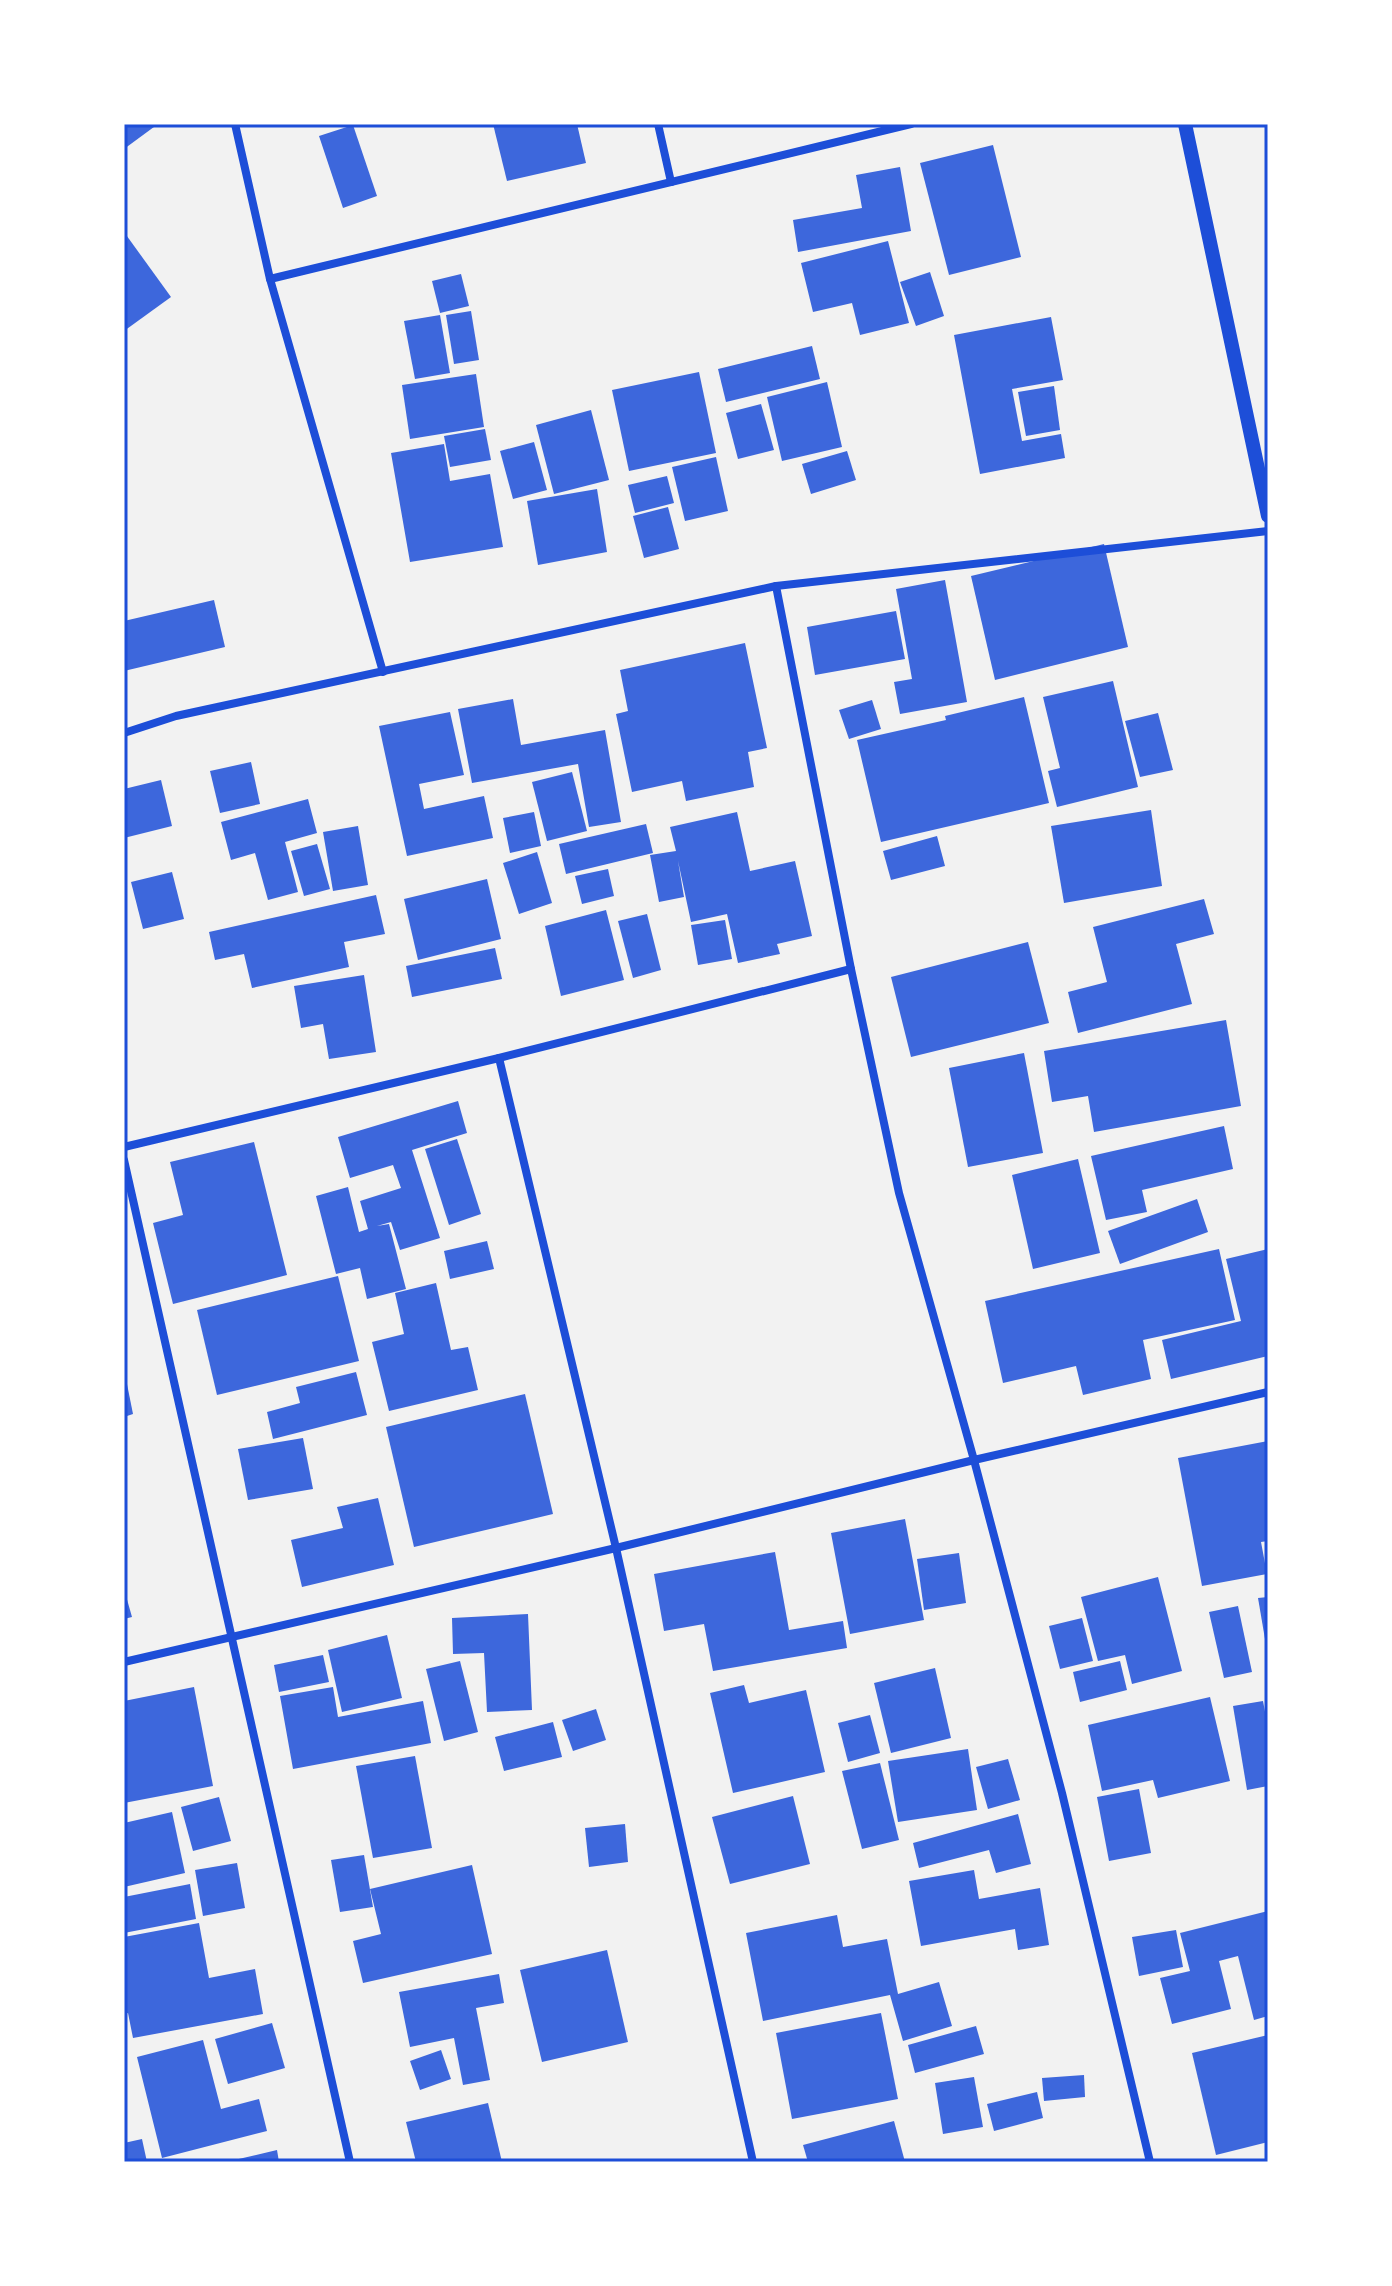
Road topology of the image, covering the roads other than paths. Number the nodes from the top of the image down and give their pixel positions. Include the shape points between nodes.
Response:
1 (235, 124) edge
2 (658, 124) edge
3 (911, 124) edge
4 (1185, 124) edge
5 (671, 182) junction
6 (270, 279) junction
7 (1268, 516) edge
8 (1268, 531) edge
9 (776, 586) junction
10 (383, 672) junction
11 (124, 733) edge
12 (851, 969) junction
13 (499, 1058) junction
14 (124, 1147) edge
15 (124, 1160) edge
16 (1268, 1392) edge
17 (974, 1460) junction
18 (616, 1548) junction
19 (231, 1637) junction
20 (124, 1662) edge
21 (350, 2162) edge
22 (753, 2162) edge
23 (1150, 2162) edge

1 - 6 street
2 - 5 street
3 - 5 street
4 - 7 street
5 - 6 street
6 - 10 street
8 - 9 street
9 - 10 street
9 - 12 street
10 - 11 street via 176,716
12 - 13 street
12 - 17 street via 899,1193
13 - 14 street
13 - 18 street
15 - 19 street
16 - 17 street
17 - 18 street
17 - 23 street via 1062,1793
18 - 19 street
18 - 22 street
19 - 20 street
19 - 21 street

